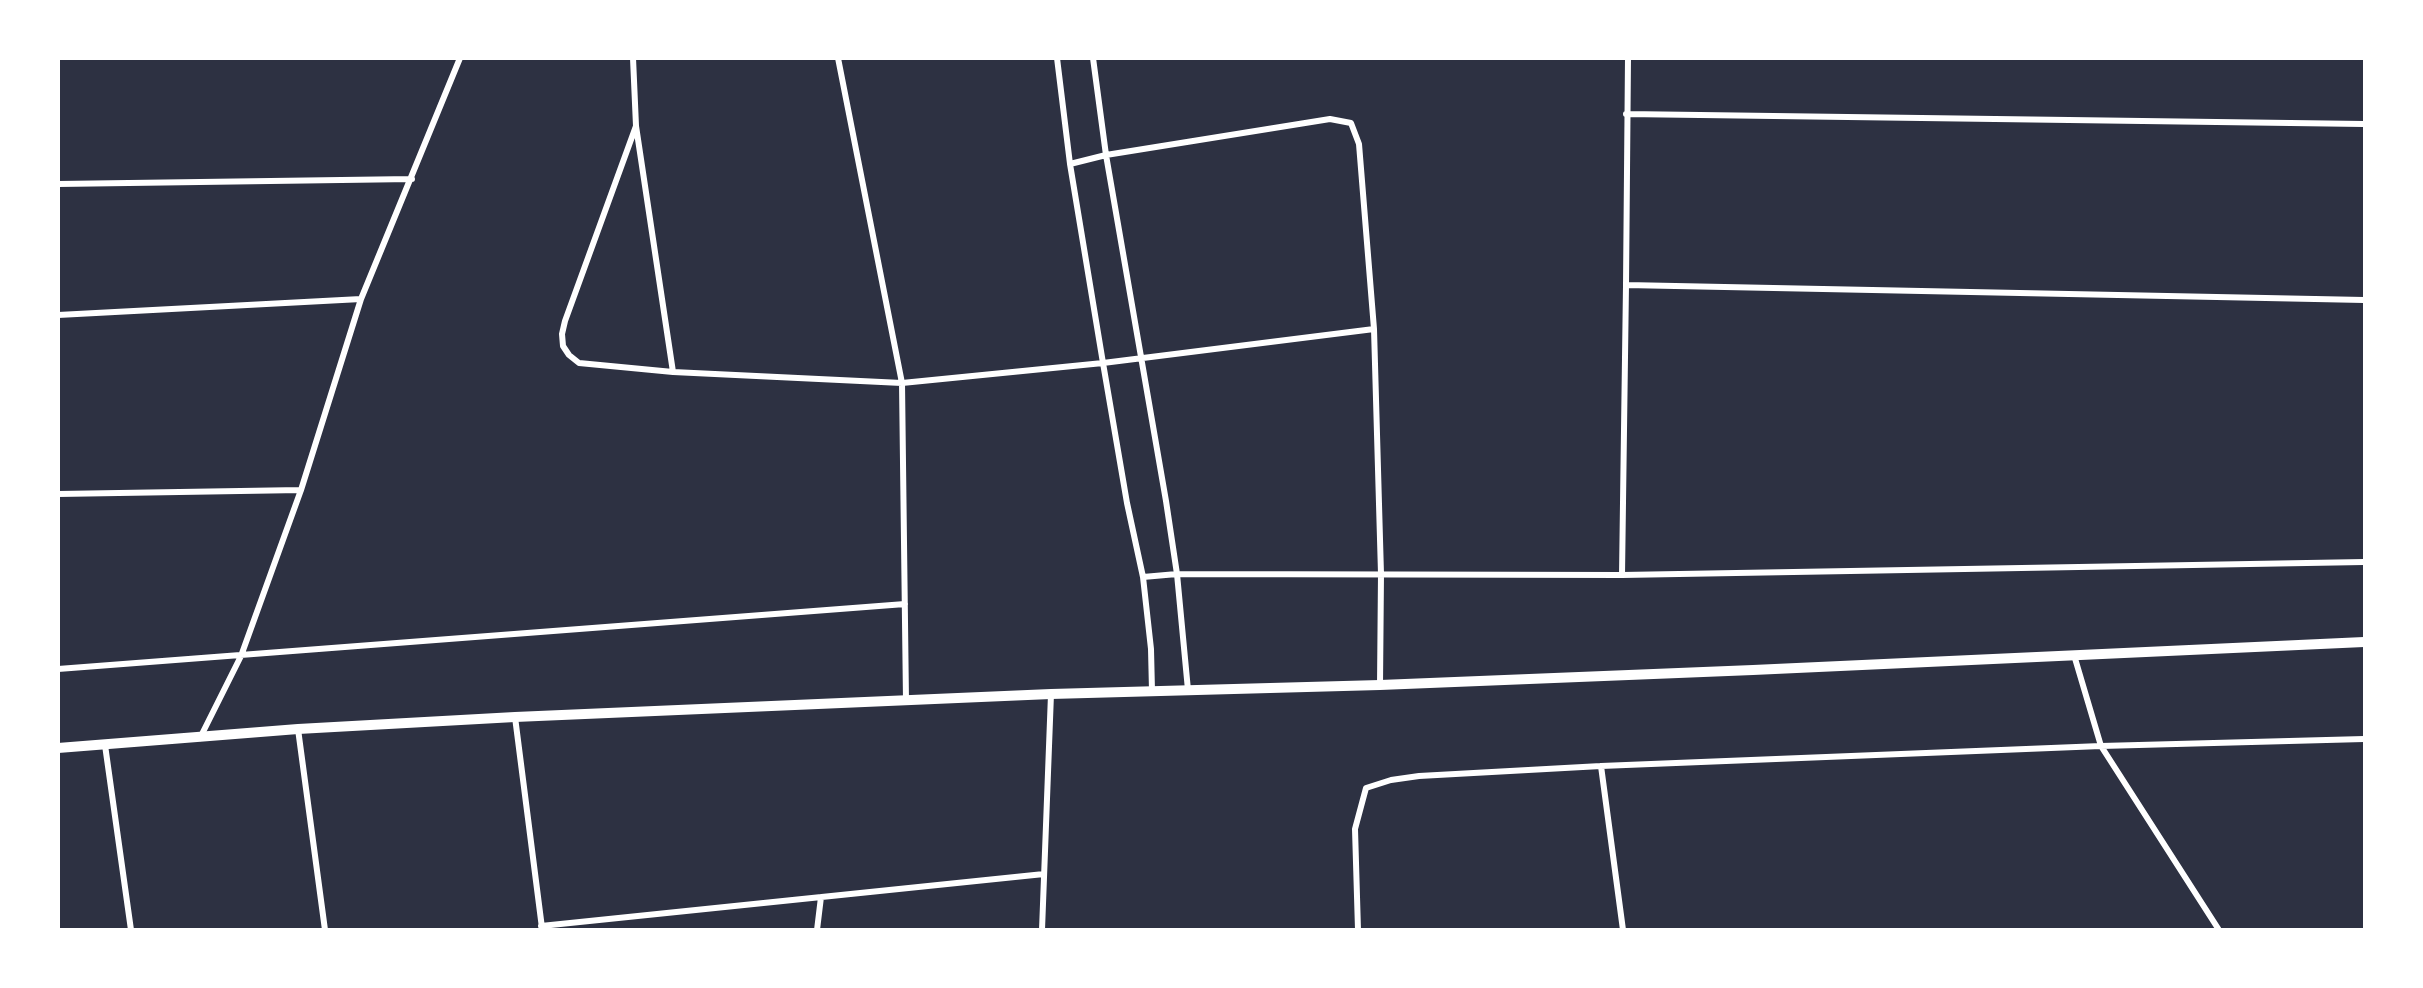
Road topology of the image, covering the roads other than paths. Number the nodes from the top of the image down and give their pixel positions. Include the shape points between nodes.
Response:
1 (460, 58) edge
2 (633, 58) edge
3 (838, 58) edge
4 (1057, 58) edge
5 (1093, 58) edge
6 (1628, 58) edge
7 (1626, 114) junction
8 (2364, 124) edge
9 (636, 126) junction
10 (1106, 156) junction
11 (1070, 164) junction
12 (412, 179) junction
13 (58, 184) edge
14 (1626, 285) junction
15 (361, 299) junction
16 (2364, 300) edge
17 (58, 315) edge
18 (1374, 329) junction
19 (1142, 356) junction
20 (1102, 363) junction
21 (673, 372) junction
22 (902, 383) junction
23 (301, 490) junction
24 (58, 494) edge
25 (2364, 562) edge
26 (1177, 574) junction
27 (1381, 574) junction
28 (1622, 575) junction
29 (1143, 577) junction
30 (905, 604) junction
31 (2364, 642) edge
32 (2074, 655) junction
33 (240, 656) junction
34 (58, 669) edge
35 (1380, 685) junction
36 (1188, 690) junction
37 (1152, 691) junction
38 (1051, 694) junction
39 (906, 701) junction
40 (515, 717) junction
41 (298, 729) junction
42 (199, 738) junction
43 (2364, 739) edge
44 (105, 745) junction
45 (2101, 746) junction
46 (58, 748) edge
47 (1601, 766) junction
48 (1044, 874) junction
49 (821, 897) junction
50 (542, 928) edge
51 (131, 930) edge
52 (325, 930) edge
53 (817, 930) edge
54 (1042, 930) edge
55 (1358, 930) edge
56 (1623, 930) edge
57 (2218, 930) edge

1 - 12 street
2 - 9 street
3 - 22 street
4 - 11 street
5 - 10 street
6 - 7 street
7 - 8 street
7 - 14 street
9 - 21 street
9 - 21 street via 565,321 563,346 579,363
10 - 11 street
10 - 18 street via 1330,119 1351,123 1359,144
10 - 19 street
11 - 20 street
12 - 13 street
12 - 15 street
14 - 16 street
14 - 28 street
15 - 17 street
15 - 23 street
18 - 19 street
18 - 27 street
19 - 20 street
19 - 26 street
20 - 22 street
20 - 29 street
21 - 22 street
22 - 30 street
23 - 24 street
23 - 33 street
25 - 28 street
26 - 27 street
26 - 29 street
26 - 36 street
27 - 28 street
27 - 35 street
29 - 37 street via 1152,649
30 - 33 street
30 - 39 street
31 - 32 street
32 - 35 street
32 - 45 street
33 - 34 street
33 - 42 street
35 - 36 street
36 - 37 street
37 - 38 street
38 - 39 street
38 - 48 street
39 - 40 street
40 - 41 street
40 - 50 street
41 - 42 street
41 - 52 street
42 - 44 street
43 - 45 street
44 - 46 street
44 - 51 street
45 - 47 street
45 - 57 street
47 - 55 street via 1419,776 1366,788 1355,829
47 - 56 street
48 - 49 street
48 - 54 street
49 - 50 street
49 - 53 street

